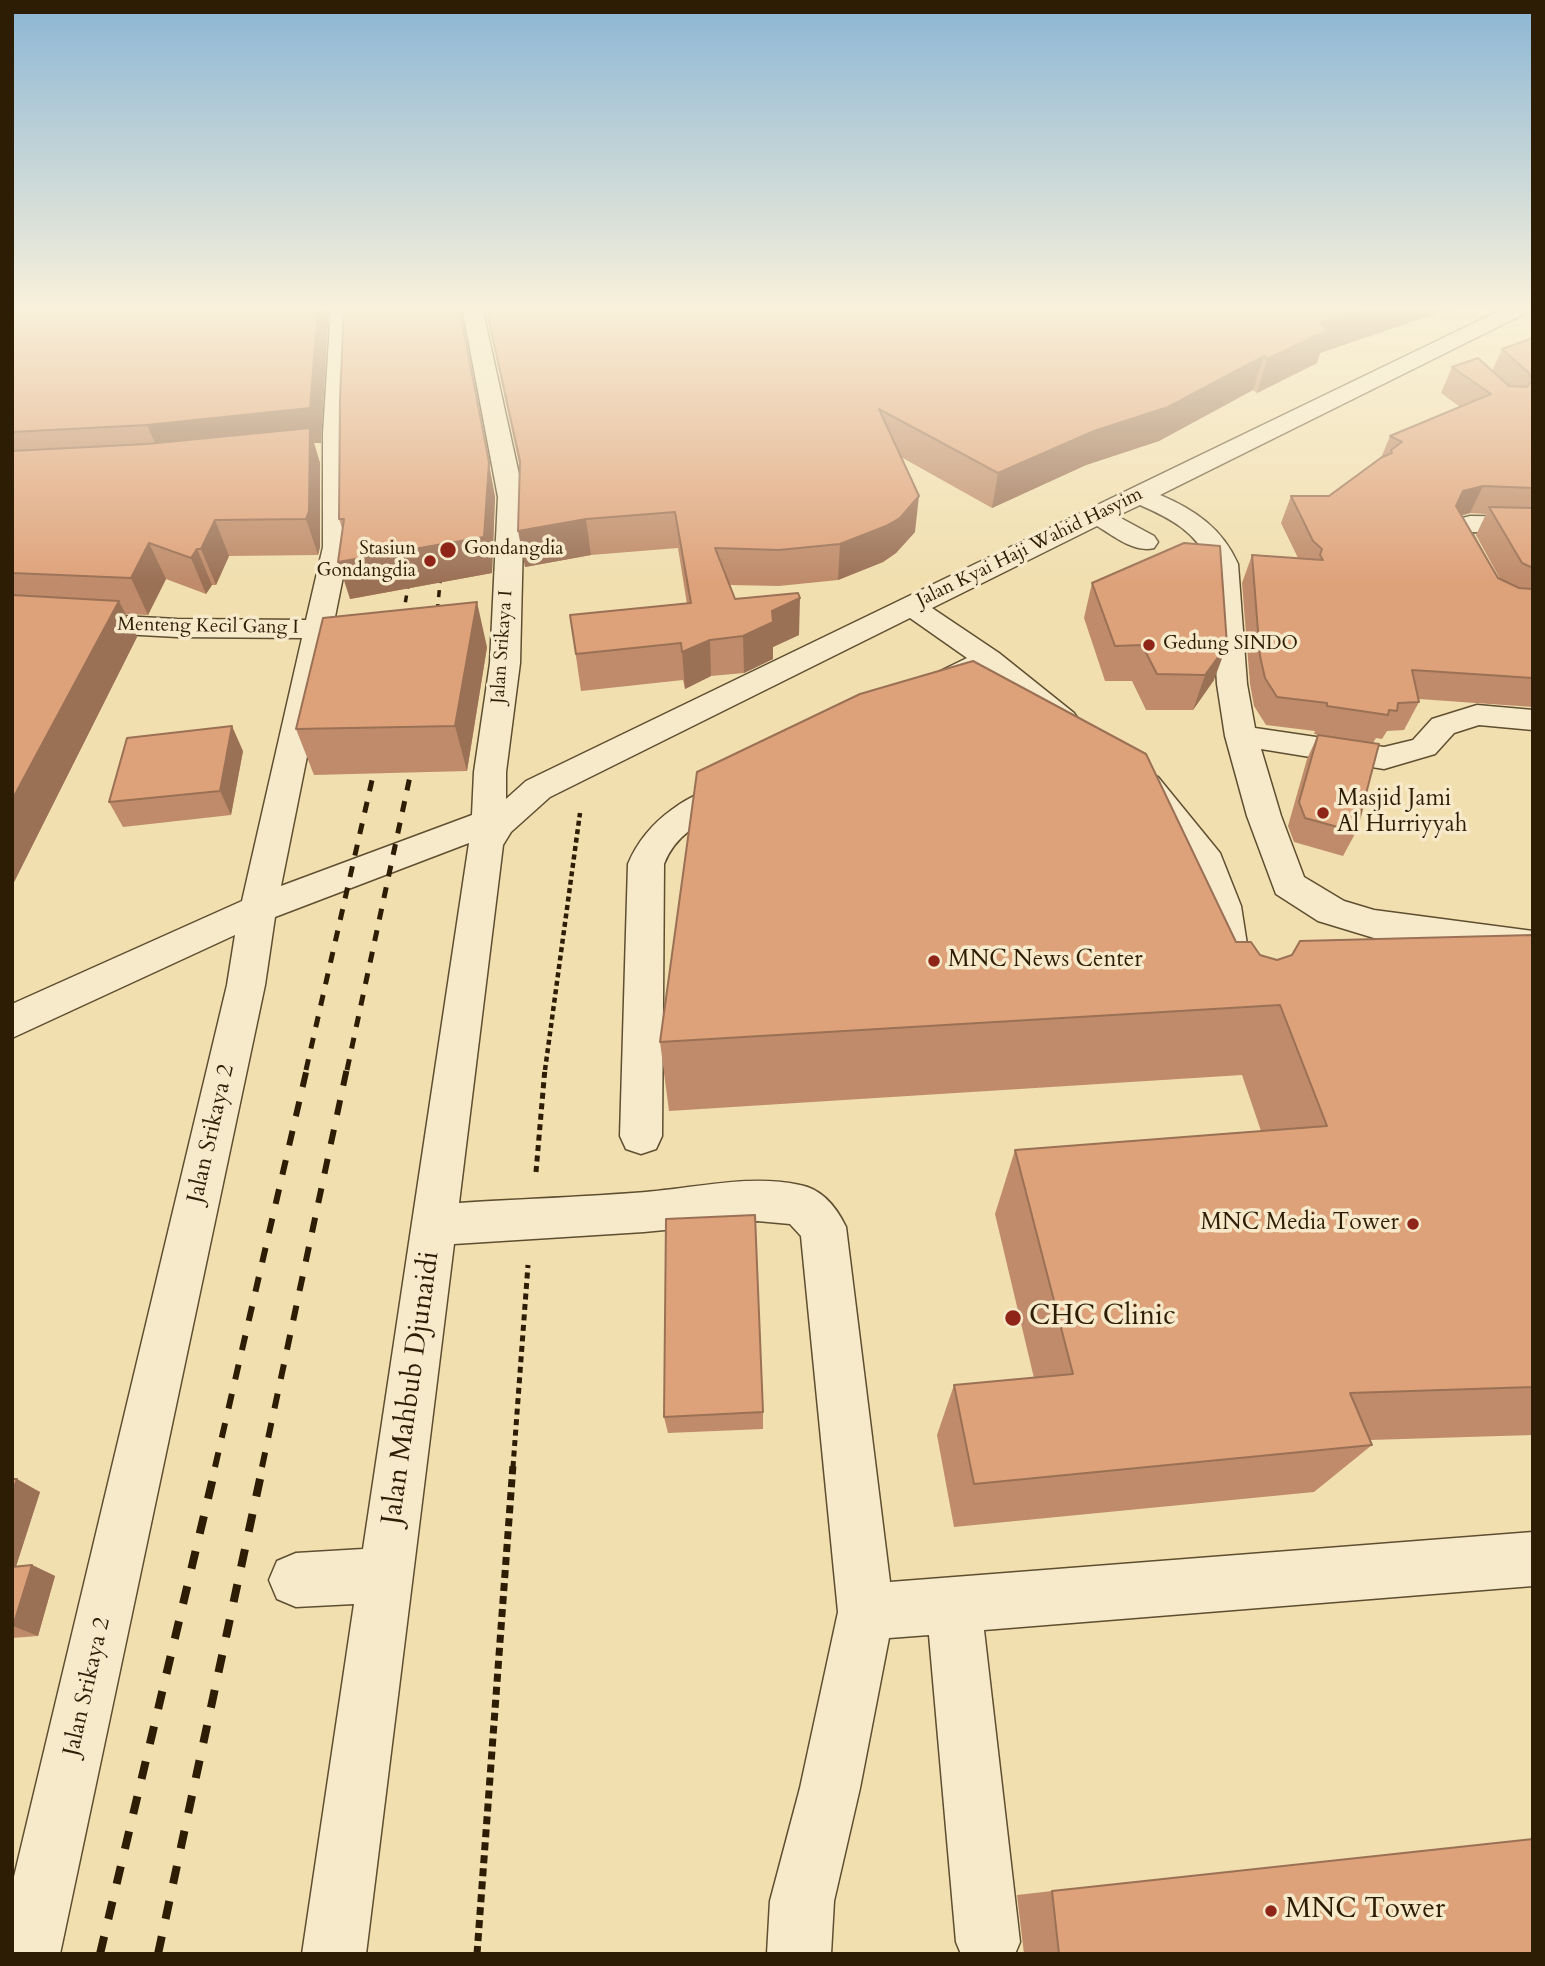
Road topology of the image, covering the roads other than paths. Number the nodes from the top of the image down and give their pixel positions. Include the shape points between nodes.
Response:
1 (329, 399) edge
2 (491, 399) edge
3 (1350, 399) edge
4 (1139, 495) junction
5 (1096, 516) junction
6 (1533, 525) edge
7 (1145, 542) dead end
8 (911, 606) junction
9 (1533, 607) edge
10 (12, 619) edge
11 (320, 629) junction
12 (988, 659) junction
13 (905, 702) edge
14 (1533, 720) edge
15 (1241, 736) junction
16 (1084, 737) edge
17 (1124, 768) edge
18 (490, 772) junction
19 (770, 773) edge
20 (538, 789) junction
21 (488, 833) junction
22 (258, 909) junction
23 (1533, 945) edge
24 (1237, 1000) edge
25 (12, 1022) edge
26 (641, 1136) dead end
27 (434, 1225) junction
28 (1533, 1559) edge
29 (388, 1575) junction
30 (296, 1580) dead end
31 (954, 1606) junction
32 (866, 1612) junction
33 (988, 1942) dead end
34 (28, 1954) edge
35 (334, 1954) edge
36 (799, 1954) edge

1 - 11 street, Jalan Srikaya 2 via 322,453 336,548
2 - 18 street, Jalan Srikaya I via 511,497 505,663
3 - 4 street, Jalan Kyai Haji Wahid Hasyim
4 - 5 street, Jalan Kyai Haji Wahid Hasyim
4 - 15 street via 1179,512 1231,553 1224,564
5 - 7 street
5 - 8 street, Jalan Kyai Haji Wahid Hasyim
6 - 9 street via 1470,524 1458,532 1494,598 1509,607
8 - 12 street
8 - 20 street, Jalan Kyai Haji Wahid Hasyim
10 - 11 street, Menteng Kecil Gang I via 177,628
11 - 22 street, Jalan Srikaya 2
12 - 13 street
12 - 16 street
14 - 15 street via 1477,715 1443,726 1424,747 1384,758
15 - 23 street via 1289,885 1331,911 1374,924
17 - 24 street via 1153,791 1202,853 1223,906
18 - 20 street via 510,788
18 - 21 street, Jalan Srikaya I
19 - 26 street via 672,825 651,847 646,864
20 - 21 street, Jalan Kyai Haji Wahid Hasyim
21 - 22 street
21 - 27 street, Jalan Mahbub Djunaidi
22 - 25 street
22 - 34 street, Jalan Srikaya 2 via 243,998
27 - 29 street, Jalan Mahbub Djunaidi
27 - 32 street via 757,1201 801,1205 824,1227
28 - 31 street
29 - 30 street
29 - 35 street, Jalan Mahbub Djunaidi
31 - 32 street
31 - 33 street
32 - 36 street via 802,1902

